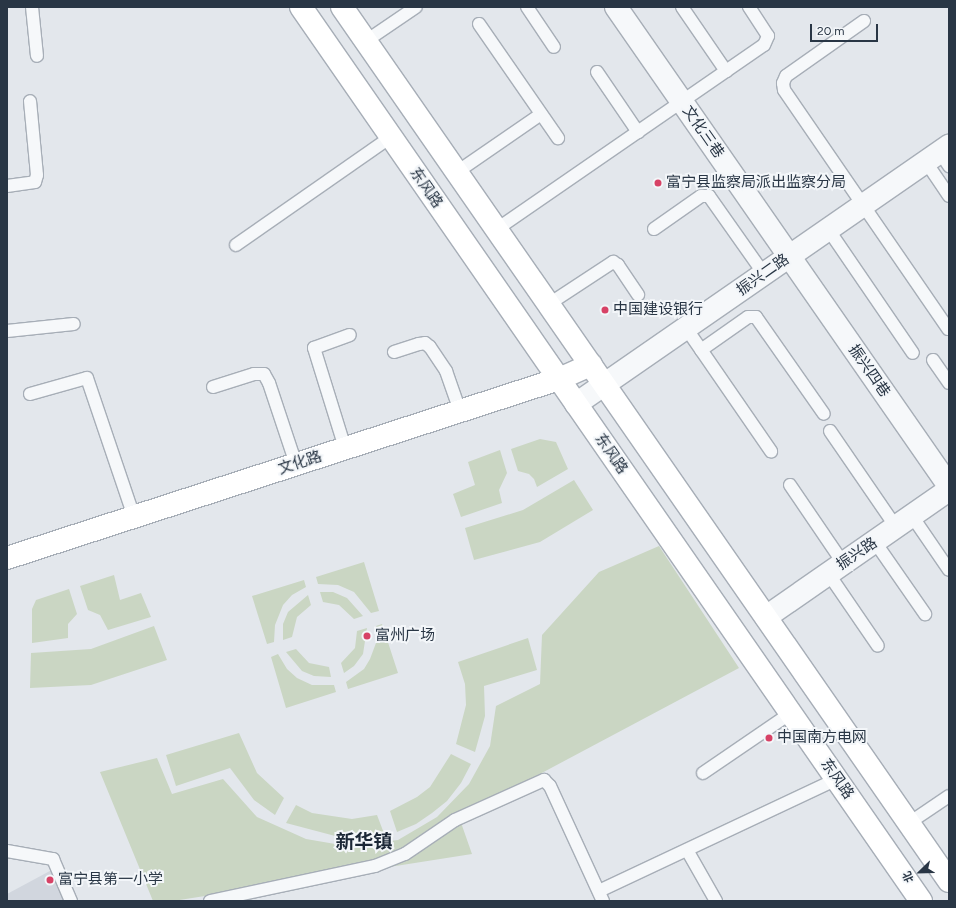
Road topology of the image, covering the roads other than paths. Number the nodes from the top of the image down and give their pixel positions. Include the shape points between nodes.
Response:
1 (32, 7) edge
2 (301, 7) edge
3 (342, 7) edge
4 (416, 7) edge
5 (527, 7) edge
6 (616, 7) edge
7 (682, 7) edge
8 (749, 7) edge
9 (864, 21) dead end
10 (479, 24) dead end
11 (366, 41) junction
12 (554, 47) dead end
13 (37, 56) dead end
14 (726, 71) junction
15 (597, 72) dead end
16 (30, 101) dead end
17 (682, 102) junction
18 (541, 114) junction
19 (638, 132) junction
20 (391, 137) junction
21 (558, 138) dead end
22 (941, 157) edge
23 (457, 172) junction
24 (7, 186) edge
25 (949, 196) edge
26 (863, 206) junction
27 (497, 229) junction
28 (654, 229) dead end
29 (828, 230) junction
30 (236, 245) dead end
31 (790, 256) junction
32 (764, 274) junction
33 (638, 295) dead end
34 (549, 304) junction
35 (74, 324) dead end
36 (686, 328) junction
37 (948, 329) dead end
38 (7, 331) edge
39 (350, 335) dead end
40 (701, 350) junction
41 (394, 352) dead end
42 (913, 353) dead end
43 (933, 360) dead end
44 (590, 365) junction
45 (559, 379) junction
46 (949, 383) edge
47 (604, 384) junction
48 (213, 387) dead end
49 (30, 394) dead end
50 (576, 404) junction
51 (460, 411) junction
52 (824, 414) dead end
53 (830, 431) dead end
54 (345, 448) junction
55 (771, 451) dead end
56 (296, 464) junction
57 (790, 485) dead end
58 (949, 486) edge
59 (949, 490) edge
60 (134, 517) junction
61 (904, 521) junction
62 (875, 542) junction
63 (7, 558) edge
64 (836, 568) junction
65 (949, 570) edge
66 (924, 614) dead end
67 (766, 617) junction
68 (878, 646) dead end
69 (791, 713) junction
70 (704, 773) dead end
71 (837, 779) junction
72 (949, 796) edge
73 (909, 823) junction
74 (687, 850) junction
75 (7, 851) edge
76 (949, 881) edge
77 (601, 896) edge
78 (71, 901) edge
79 (210, 901) edge
80 (716, 901) edge
81 (922, 901) edge

1 - 13 lane
2 - 20 main road, 东风路
3 - 11 main road
4 - 11 lane
5 - 12 lane
6 - 17 street, 文化三巷
7 - 14 lane
8 - 14 lane via 769,39
9 - 26 lane via 792,71 783,82 788,98
10 - 18 lane
11 - 23 main road
14 - 17 lane
15 - 19 lane
16 - 24 lane via 37,175 35,182
17 - 19 lane
17 - 31 street, 文化三巷
18 - 21 lane
18 - 23 lane
19 - 27 lane
20 - 30 lane
20 - 45 main road, 东风路
22 - 25 lane
22 - 26 street, 振兴二路
23 - 27 main road
26 - 29 street, 振兴二路
26 - 37 lane
27 - 34 main road
28 - 32 lane via 701,196 710,196
29 - 31 street, 振兴二路
29 - 42 lane
31 - 32 street, 振兴二路
31 - 58 street, 振兴四巷
32 - 36 street, 振兴二路
33 - 34 lane via 618,265 613,262
34 - 44 main road
35 - 38 lane
36 - 40 lane
36 - 47 street, 振兴二路
39 - 54 lane via 314,348
40 - 52 lane via 748,317 756,317
40 - 55 lane
41 - 51 lane via 425,343 430,347 446,371
43 - 46 lane
44 - 45 main road, 文化路
44 - 47 main road
45 - 50 main road, 东风路
45 - 51 main road, 文化路
47 - 50 street, 振兴二路
47 - 67 main road
48 - 56 lane via 254,374 264,374
49 - 60 lane via 86,378
50 - 69 main road, 东风路
51 - 54 main road, 文化路
53 - 61 lane
54 - 56 main road, 文化路
56 - 60 main road, 文化路
57 - 64 lane
59 - 61 street, 振兴路
60 - 63 main road, 文化路
61 - 62 street, 振兴路
61 - 65 lane
62 - 64 street, 振兴路
62 - 66 lane
64 - 67 street, 振兴路
64 - 68 lane
67 - 73 main road
69 - 70 lane
69 - 71 main road, 东风路
71 - 74 lane
71 - 81 main road, 东风路
72 - 73 lane
73 - 76 main road
74 - 77 lane
74 - 80 lane
75 - 78 lane via 53,859
77 - 79 lane via 550,786 544,780 455,820 405,854 375,866

